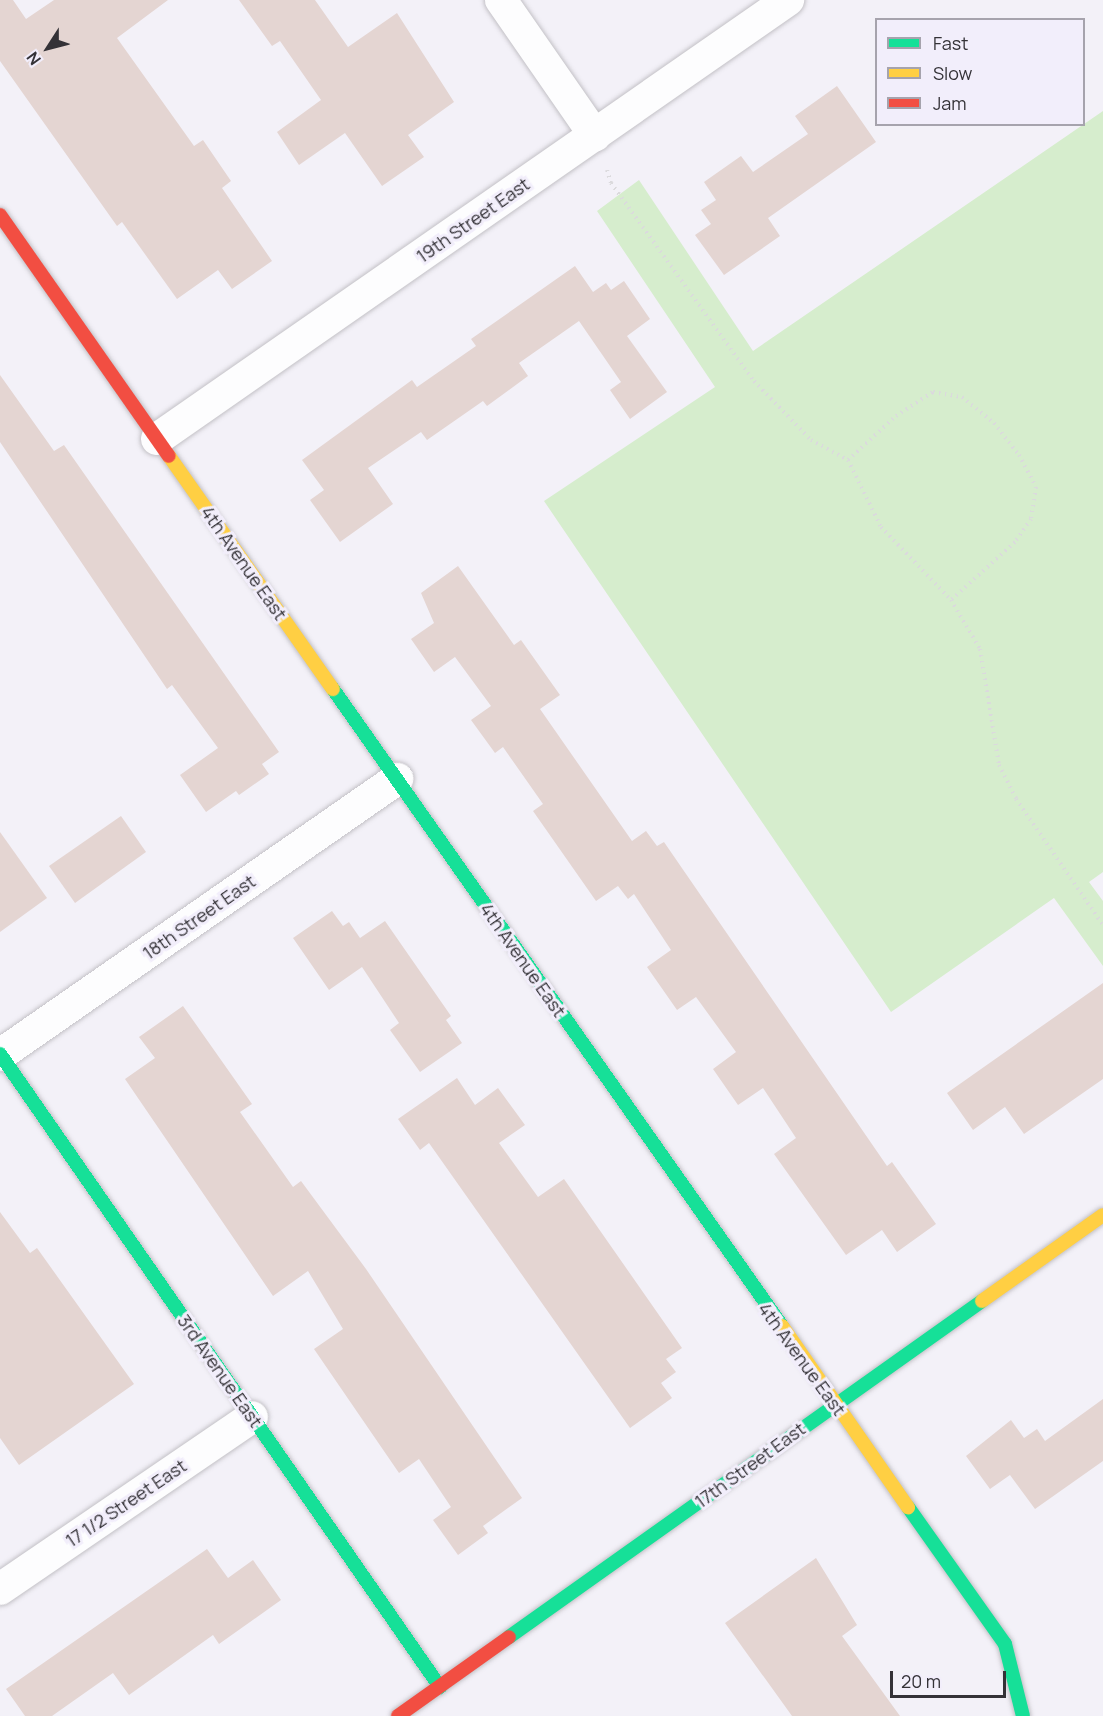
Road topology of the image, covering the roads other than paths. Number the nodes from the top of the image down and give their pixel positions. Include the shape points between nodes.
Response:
1 (501, 0) edge
2 (788, 0) edge
3 (596, 136) junction
4 (0, 215) edge
5 (157, 440) junction
6 (397, 779) junction
7 (0, 1055) edge
8 (1103, 1215) edge
9 (835, 1404) junction
10 (252, 1417) junction
11 (0, 1589) edge
12 (440, 1687) junction
13 (398, 1716) edge
14 (1023, 1716) edge

1 - 3 street
2 - 3 street, 19th Street East
3 - 5 street, 19th Street East
4 - 5 street, 4th Avenue East
5 - 6 street, 4th Avenue East
6 - 7 street, 18th Street East
6 - 9 street, 4th Avenue East
7 - 10 street, 3rd Avenue East
8 - 9 street, 17th Street East
9 - 12 street, 17th Street East
9 - 14 street, 4th Avenue East via 1005,1644
10 - 11 street, 17 1/2 Street East
10 - 12 street, 3rd Avenue East
12 - 13 street, 17th Street East

